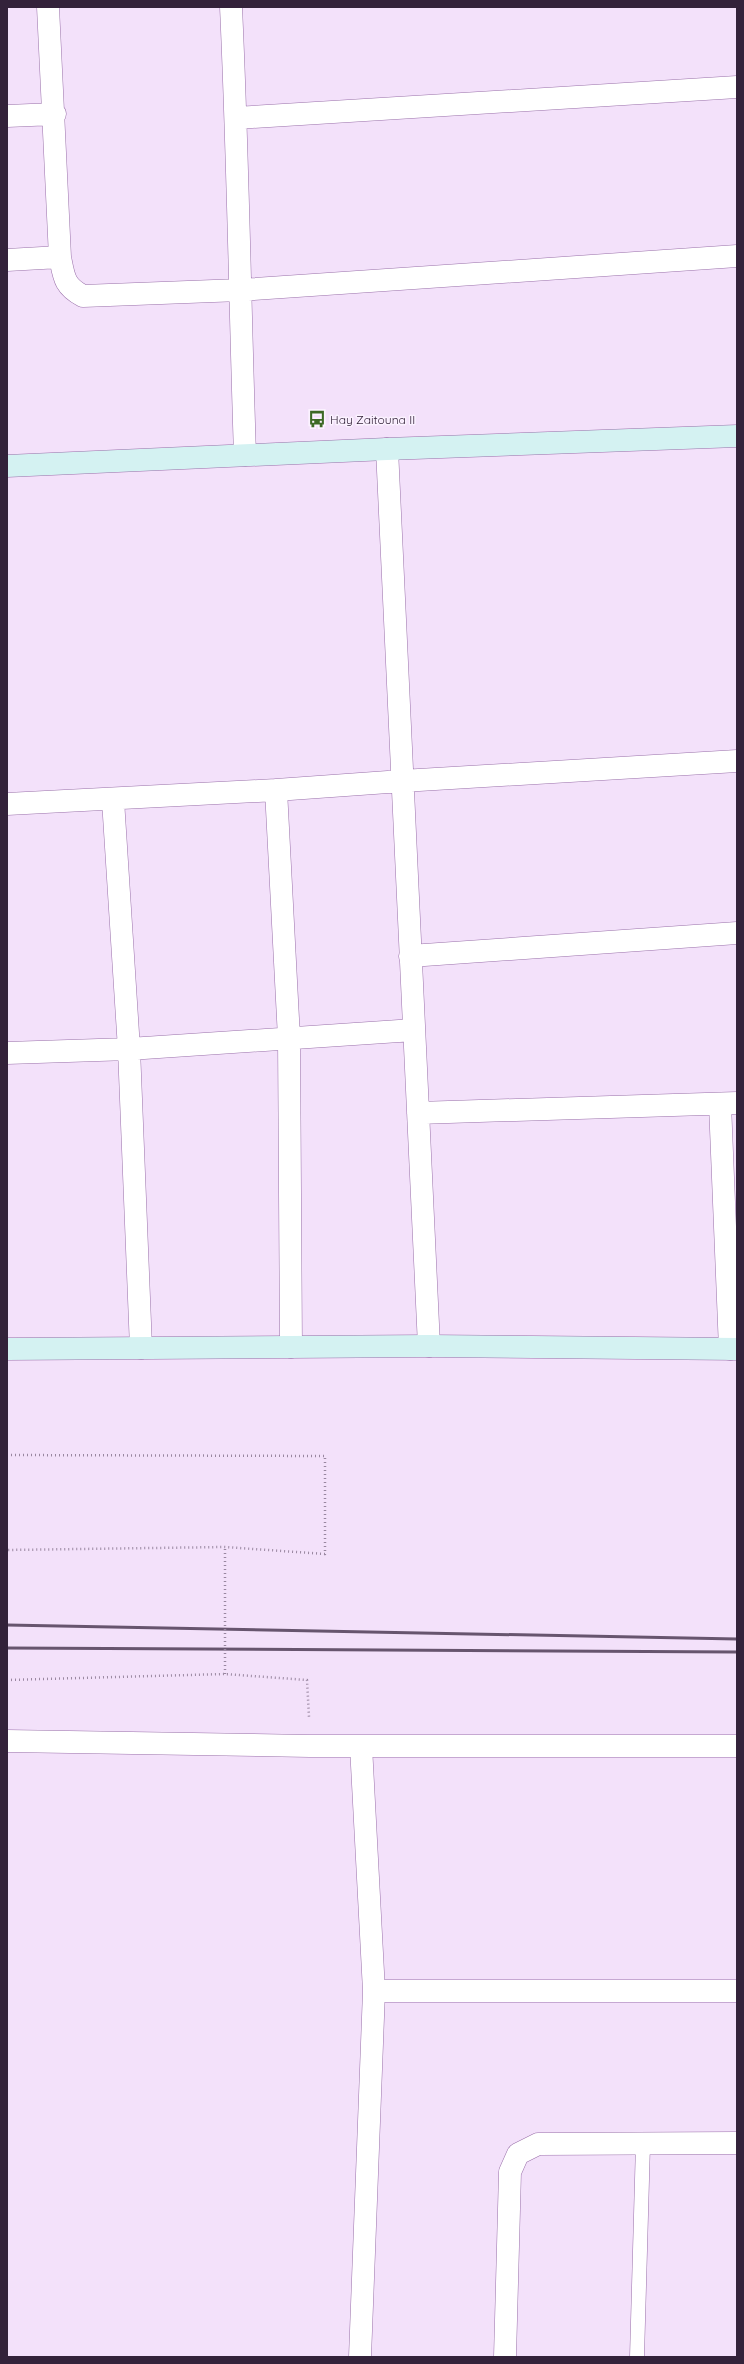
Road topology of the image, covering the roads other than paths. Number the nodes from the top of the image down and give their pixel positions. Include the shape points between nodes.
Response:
1 (48, 7) edge
2 (231, 7) edge
3 (737, 87) edge
4 (55, 114) junction
5 (7, 116) edge
6 (236, 118) junction
7 (737, 256) edge
8 (60, 257) junction
9 (7, 260) edge
10 (240, 290) junction
11 (737, 436) edge
12 (387, 449) junction
13 (245, 455) junction
14 (7, 466) edge
15 (737, 761) edge
16 (402, 781) junction
17 (276, 790) junction
18 (113, 800) junction
19 (7, 804) edge
20 (737, 933) edge
21 (410, 956) junction
22 (414, 1030) junction
23 (289, 1038) junction
24 (129, 1049) junction
25 (7, 1053) edge
26 (729, 1104) edge
27 (418, 1113) junction
28 (429, 1346) junction
29 (291, 1347) junction
30 (141, 1348) junction
31 (7, 1349) edge
32 (734, 1349) edge
33 (7, 1741) edge
34 (361, 1746) junction
35 (737, 1746) edge
36 (374, 1991) junction
37 (737, 1992) edge
38 (737, 2143) edge
39 (643, 2144) junction
40 (360, 2357) edge
41 (505, 2357) edge
42 (637, 2357) edge

1 - 4 street
2 - 6 street
3 - 6 street
4 - 5 street
4 - 8 street
6 - 10 street
7 - 10 street
8 - 9 street
8 - 10 street via 64,278 70,290 83,296
10 - 13 street
11 - 12 street
12 - 13 street
12 - 16 street
13 - 14 street
15 - 16 street
16 - 17 street
16 - 21 street
17 - 18 street
17 - 23 street
18 - 19 street
18 - 24 street
20 - 21 street
21 - 22 street
22 - 23 street
22 - 27 street
23 - 24 street
23 - 29 street
24 - 25 street
24 - 30 street
26 - 27 street
26 - 32 street
27 - 28 street
28 - 29 street
28 - 32 street
29 - 30 street
30 - 31 street
33 - 34 street
34 - 35 street
34 - 36 street
36 - 37 street
36 - 40 street
38 - 39 street
39 - 41 street via 538,2144 518,2154 510,2172
39 - 42 lane

